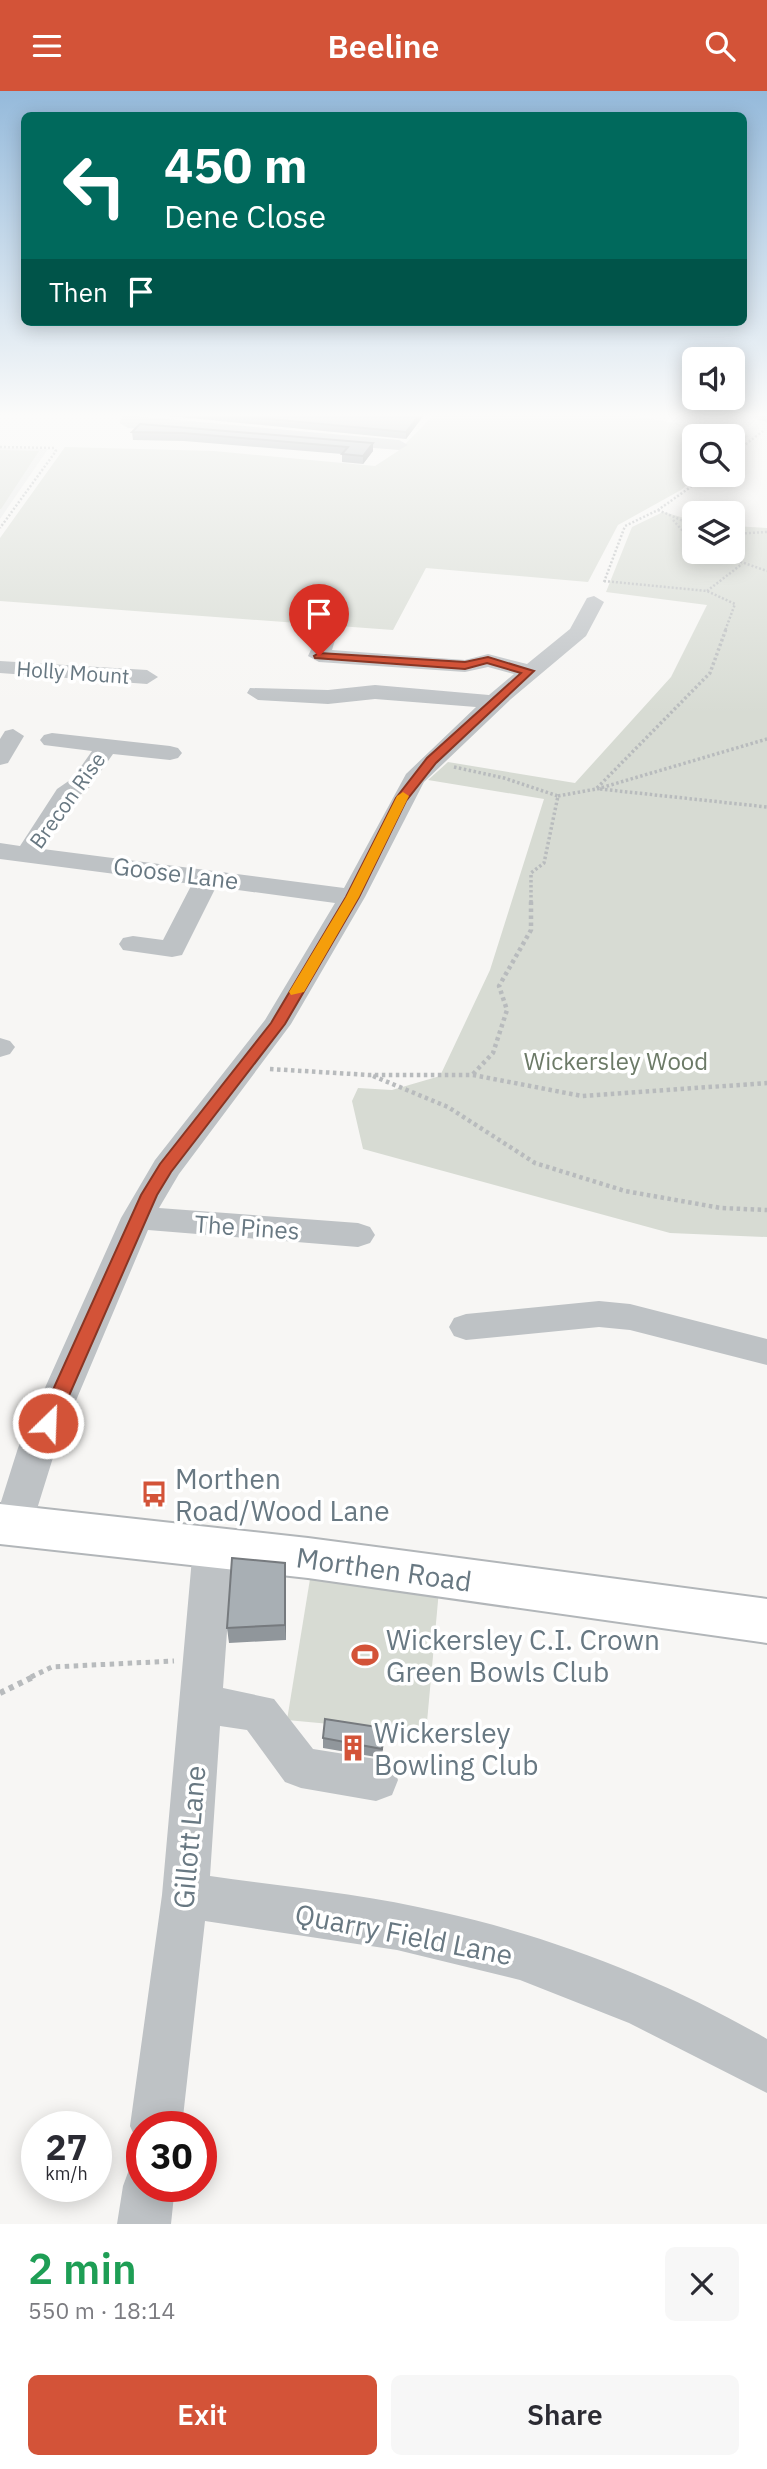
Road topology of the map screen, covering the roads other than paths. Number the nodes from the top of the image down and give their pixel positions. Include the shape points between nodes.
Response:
1 (599, 591) road end
2 (323, 646) dead end
3 (0, 667) edge
4 (529, 671) junction
5 (147, 677) dead end
6 (258, 693) dead end
7 (494, 702) junction
8 (13, 736) dead end
9 (52, 740) dead end
10 (107, 746) junction
11 (170, 753) dead end
12 (0, 758) edge
13 (0, 852) edge
14 (27, 855) junction
15 (208, 877) junction
16 (352, 897) junction
17 (133, 944) dead end
18 (137, 1219) junction
19 (358, 1235) dead end
20 (466, 1327) dead end
21 (767, 1352) edge
22 (7, 1525) edge
23 (213, 1547) junction
24 (767, 1621) edge
25 (199, 1703) junction
26 (376, 1780) dead end
27 (185, 1895) junction
28 (767, 2069) edge
29 (158, 2111) edge
30 (147, 2202) edge
31 (144, 2224) edge

1 - 4 street via 579,632
2 - 4 street via 465,666 488,660
3 - 5 street, Holly Mount
4 - 7 street
6 - 7 street via 328,697 375,692
7 - 16 street via 431,761 400,800
8 - 12 street
9 - 10 street, Brecon Rise
10 - 11 street, Brecon Rise
10 - 14 street, Brecon Rise via 81,783 66,794
13 - 14 street, Goose Lane
14 - 15 street, Goose Lane
15 - 16 street, Goose Lane
15 - 17 street via 172,949
16 - 18 street via 278,1024 166,1168
18 - 19 street, The Pines
18 - 22 street
20 - 21 street via 505,1308 599,1314 630,1317
22 - 23 main road, Morthen Road
23 - 24 main road, Morthen Road
23 - 25 street, Gillott Lane
25 - 26 street via 259,1713 301,1768
25 - 27 street, Gillott Lane
27 - 28 street, Quarry Field Lane via 453,1938 519,1956 635,2001 735,2047
27 - 29 street, Gillott Lane
30 - 31 street

